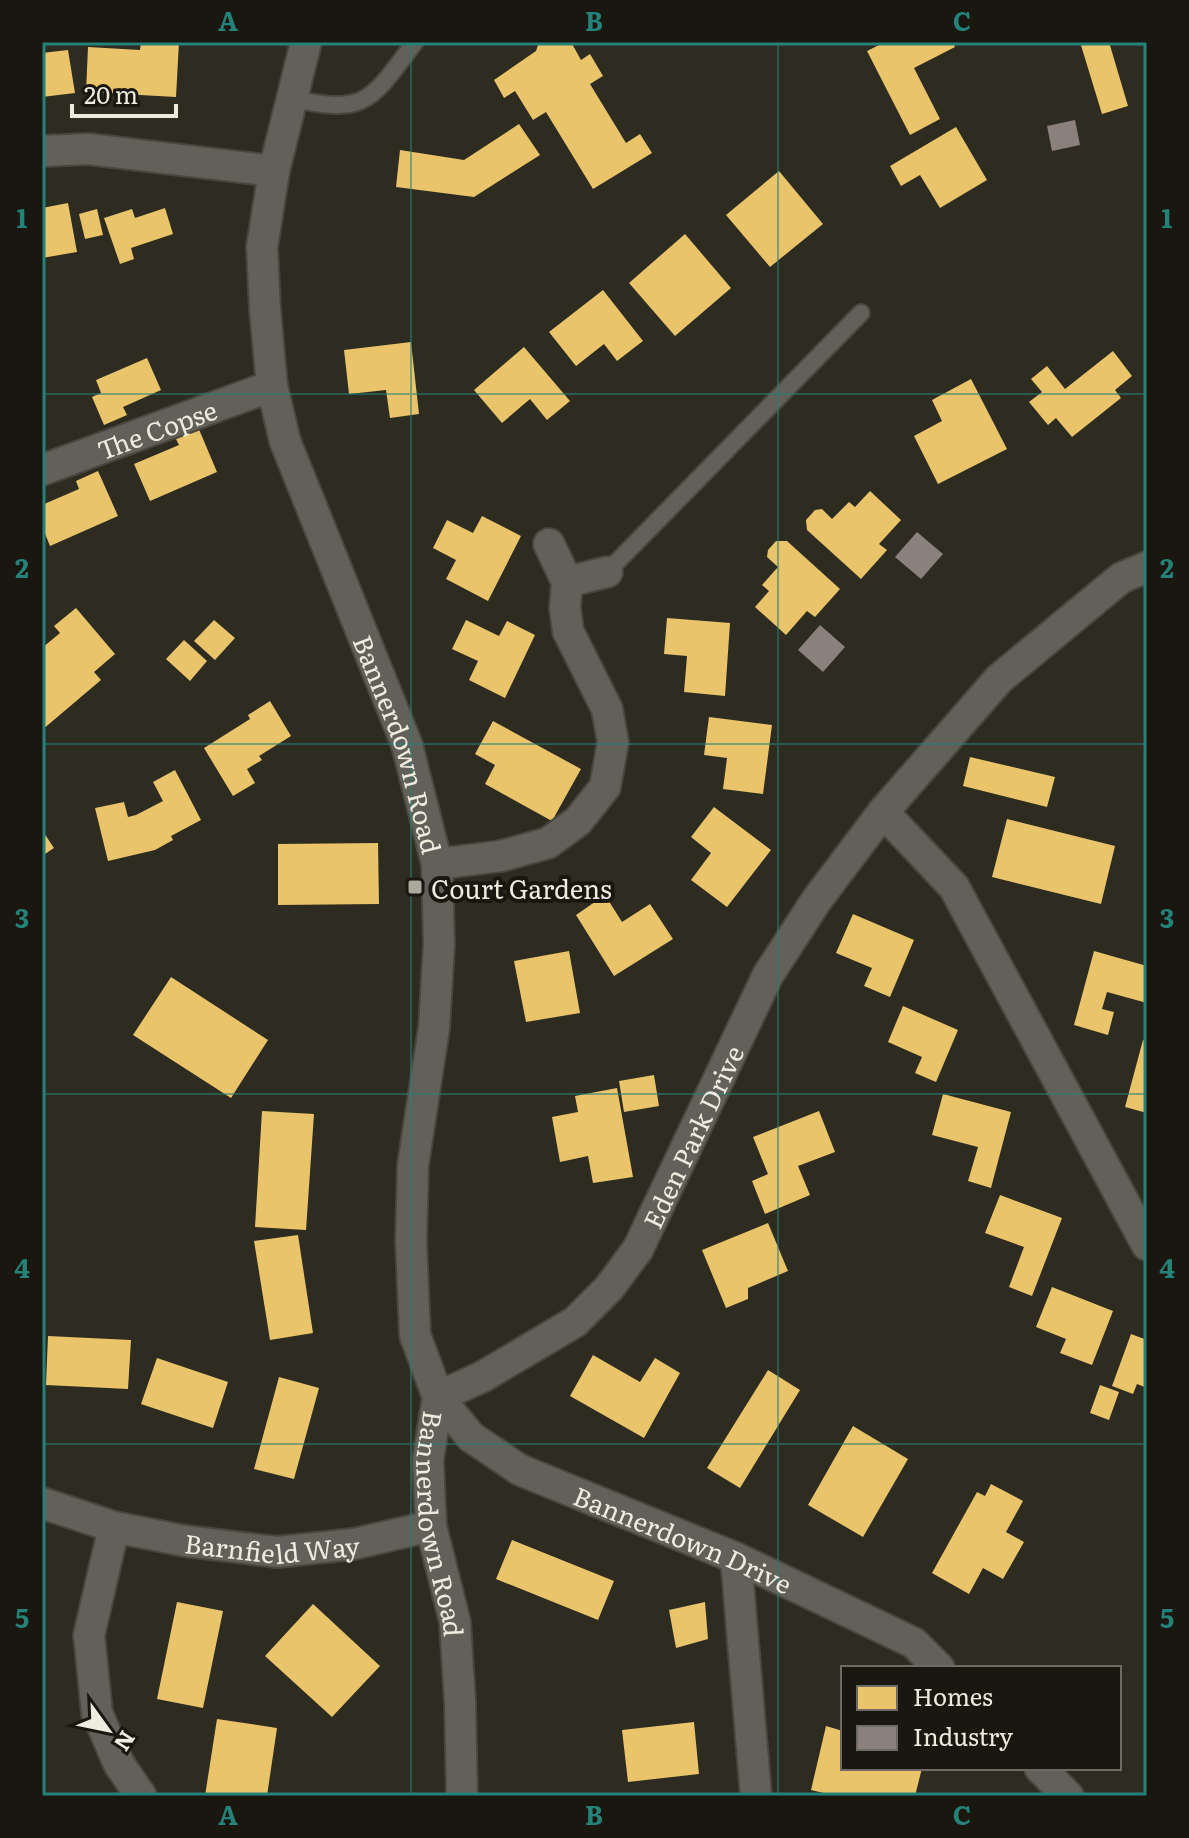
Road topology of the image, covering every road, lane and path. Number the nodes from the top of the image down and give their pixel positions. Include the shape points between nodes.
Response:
1 (306, 42) edge
2 (415, 42) edge
3 (290, 98) junction
4 (42, 151) edge
5 (274, 171) junction
6 (861, 313) dead end
7 (272, 386) junction
8 (42, 470) edge
9 (549, 544) dead end
10 (1147, 567) edge
11 (607, 572) joint
12 (567, 582) junction
13 (883, 812) junction
14 (437, 864) junction
15 (1147, 1245) edge
16 (438, 1397) junction
17 (42, 1503) edge
18 (431, 1526) junction
19 (114, 1527) junction
20 (736, 1558) junction
21 (937, 1666) edge
22 (1042, 1770) edge
23 (141, 1796) edge
24 (462, 1796) edge
25 (756, 1796) edge
26 (1068, 1796) edge

1 - 3 street, Bannerdown Road
2 - 3 lane via 378,89 354,105
3 - 5 street, Bannerdown Road
4 - 5 street via 88,149
5 - 7 street, Bannerdown Road via 262,247
6 - 11 lane
7 - 8 street, The Copse
7 - 14 street, Bannerdown Road via 295,468 407,745
9 - 12 street
10 - 13 street, Eden Park Drive via 1121,578 999,679
11 - 12 street
12 - 14 street via 568,631 607,709 613,742 605,787 578,821 548,843 501,856
13 - 15 street via 954,887
13 - 16 street, Eden Park Drive via 768,975 638,1249 609,1288 575,1322
14 - 16 street, Bannerdown Road via 434,1028 413,1165 411,1241 415,1335
16 - 18 street, Bannerdown Road via 428,1460
16 - 20 street, Bannerdown Drive via 471,1437 520,1470
17 - 19 street, Barnfield Way
18 - 19 street, Barnfield Way via 354,1544 277,1552
18 - 24 street, Bannerdown Road via 455,1622
19 - 23 street via 89,1635 97,1713 119,1764
20 - 21 street, Bannerdown Drive via 914,1643
20 - 25 street
22 - 26 street

